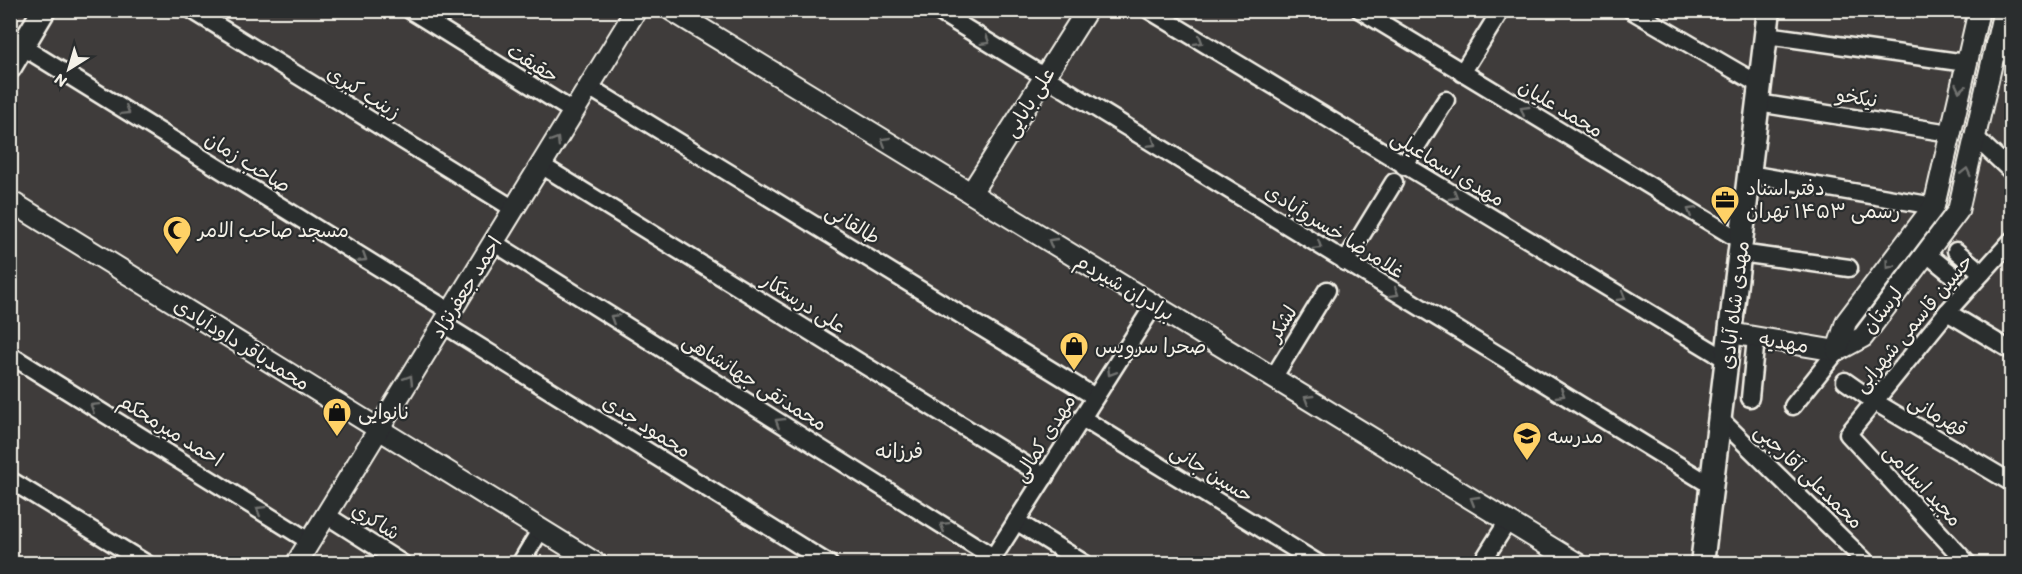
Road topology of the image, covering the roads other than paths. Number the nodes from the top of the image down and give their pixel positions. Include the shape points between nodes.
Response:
1 (44, 10) edge
2 (192, 10) edge
3 (410, 10) edge
4 (636, 10) edge
5 (671, 10) edge
6 (936, 10) edge
7 (1088, 10) edge
8 (1149, 10) edge
9 (1360, 10) edge
10 (1501, 10) edge
11 (1631, 10) edge
12 (1769, 10) edge
13 (1979, 10) edge
14 (2004, 10) edge
15 (1766, 35) junction
16 (1972, 38) junction
17 (17, 43) edge
18 (1994, 44) junction
19 (2012, 57) edge
20 (1966, 63) junction
21 (10, 67) edge
22 (1989, 67) junction
23 (1462, 73) junction
24 (1045, 77) junction
25 (589, 87) junction
26 (1759, 94) junction
27 (1446, 100) dead end
28 (574, 112) junction
29 (1950, 133) junction
30 (1974, 136) junction
31 (541, 165) junction
32 (1404, 166) junction
33 (2012, 172) edge
34 (1749, 174) junction
35 (1395, 182) dead end
36 (971, 193) junction
37 (10, 201) edge
38 (1934, 206) junction
39 (514, 209) junction
40 (1958, 211) junction
41 (2012, 240) edge
42 (493, 242) junction
43 (1741, 247) junction
44 (1956, 251) dead end
45 (1926, 253) junction
46 (1345, 262) junction
47 (1849, 268) dead end
48 (1982, 273) junction
49 (1953, 275) dead end
50 (1327, 290) dead end
51 (1154, 305) junction
52 (1947, 312) junction
53 (447, 318) junction
54 (1730, 333) junction
55 (1756, 338) junction
56 (1837, 351) junction
57 (2012, 351) edge
58 (10, 355) edge
59 (1727, 360) junction
60 (1273, 378) junction
61 (1845, 381) dead end
62 (1095, 397) junction
63 (1750, 398) dead end
64 (1875, 402) junction
65 (1792, 406) dead end
66 (1082, 418) junction
67 (1720, 418) junction
68 (379, 429) junction
69 (1848, 434) joint
70 (1045, 477) junction
71 (10, 480) edge
72 (2012, 483) edge
73 (1712, 486) junction
74 (326, 515) junction
75 (1016, 521) junction
76 (1508, 521) junction
77 (541, 529) junction
78 (309, 541) junction
79 (991, 560) edge
80 (147, 564) edge
81 (296, 564) edge
82 (403, 564) edge
83 (520, 564) edge
84 (597, 564) edge
85 (829, 564) edge
86 (1085, 564) edge
87 (1319, 564) edge
88 (1481, 564) edge
89 (1578, 564) edge
90 (1702, 564) edge
91 (1868, 564) edge
92 (1968, 564) edge

1 - 17 main road
2 - 39 street, زینب کبری
3 - 28 street, حقیقت
4 - 25 street, احمد جعفرنژاد
36 -> 5 street, برادران شیردم
6 -> 24 street, غلامرضا خسروآبادی
7 - 24 street, علی بابایی
8 -> 32 street, مهدی اسماعیلی
9 - 23 street, محمد علیان
10 - 23 street
11 - 26 street
12 - 15 main road, مهدی شاه آبادی
13 - 16 street, لرستان
14 - 18 street, لرستان
15 - 20 street
15 - 26 main road, مهدی شاه آبادی
16 - 18 street
16 - 20 street, لرستان
17 - 21 main road
17 -> 53 street, صاحب زمان
18 - 19 street
18 - 22 street, لرستان
20 - 22 street
20 -> 29 street, لرستان
22 - 30 street, لرستان
43 -> 23 street, محمد علیان
24 - 36 street, علی بابایی
24 -> 46 street, غلامرضا خسروآبادی
25 - 28 street, احمد جعفرنژاد
25 - 62 street, طالقانی
26 - 29 street, نیکخو
26 - 34 main road, مهدی شاه آبادی
27 - 32 street
31 -> 28 street, احمد جعفرنژاد
29 - 38 street, لرستان
30 - 33 street
40 -> 30 street, لرستان
31 - 39 street, احمد جعفرنژاد
31 - 70 street, علی درستکار
32 -> 59 street, مهدی اسماعیلی
34 - 38 street
34 - 43 main road, مهدی شاه آبادی
35 - 46 street
51 -> 36 street, برادران شیردم
37 - 68 street, محمدباقر داودآبادی
38 - 40 street
38 -> 56 street, لرستان via 1846,322
39 - 42 street, احمد جعفرنژاد
40 - 45 street, لرستان
41 - 48 street, حسین قاسمی شهرابی
42 - 53 street, احمد جعفرنژاد
79 -> 42 street, محمدتقی جهانشاهی
43 - 47 street
43 - 54 main road, مهدی شاه آبادی
44 - 48 street
45 - 49 street
45 - 56 street, لرستان via 1863,337
46 -> 73 street, غلامرضا خسروآبادی
48 - 52 street, حسین قاسمی شهرابی
50 - 60 street, لشكر
51 - 60 street, برادران شیردم
51 -> 62 street, مهدی کمالی
52 - 57 street
52 - 64 street, حسین قاسمی شهرابی
68 -> 53 street, احمد جعفرنژاد
53 - 85 street, محمود جدی
54 - 55 street, مهدیه
54 - 59 main road, مهدی شاه آبادی
55 - 56 street, مهدیه
55 - 63 street
56 - 65 street
78 -> 58 street, احمد میرمحکم
59 - 67 main road, مهدی شاه آبادی
76 -> 60 street, برادران شیردم
61 - 64 street, قهرمانی
62 - 66 street, مهدی کمالی
64 - 69 street, حسین قاسمی شهرابی
64 - 72 street, قهرمانی
66 - 70 street, مهدی کمالی
66 - 87 street, حسین جانی
67 - 73 main road, مهدی شاه آبادی
67 - 91 street, محمدعلی آقارجبی
68 - 74 street, احمد جعفرنژاد
68 - 77 street, محمدباقر داودآبادی
69 - 92 street, مجید اسلامی
70 - 75 street, مهدی کمالی
71 - 80 street
73 - 90 main road, مهدی شاه آبادی
74 - 78 street, احمد جعفرنژاد
74 - 82 street, شاكري
75 - 79 street, مهدی کمالی
75 - 86 street
76 - 88 street
76 - 89 street, برادران شیردم
77 - 83 street
77 - 84 street, محمدباقر داودآبادی
78 - 81 street, احمد جعفرنژاد

